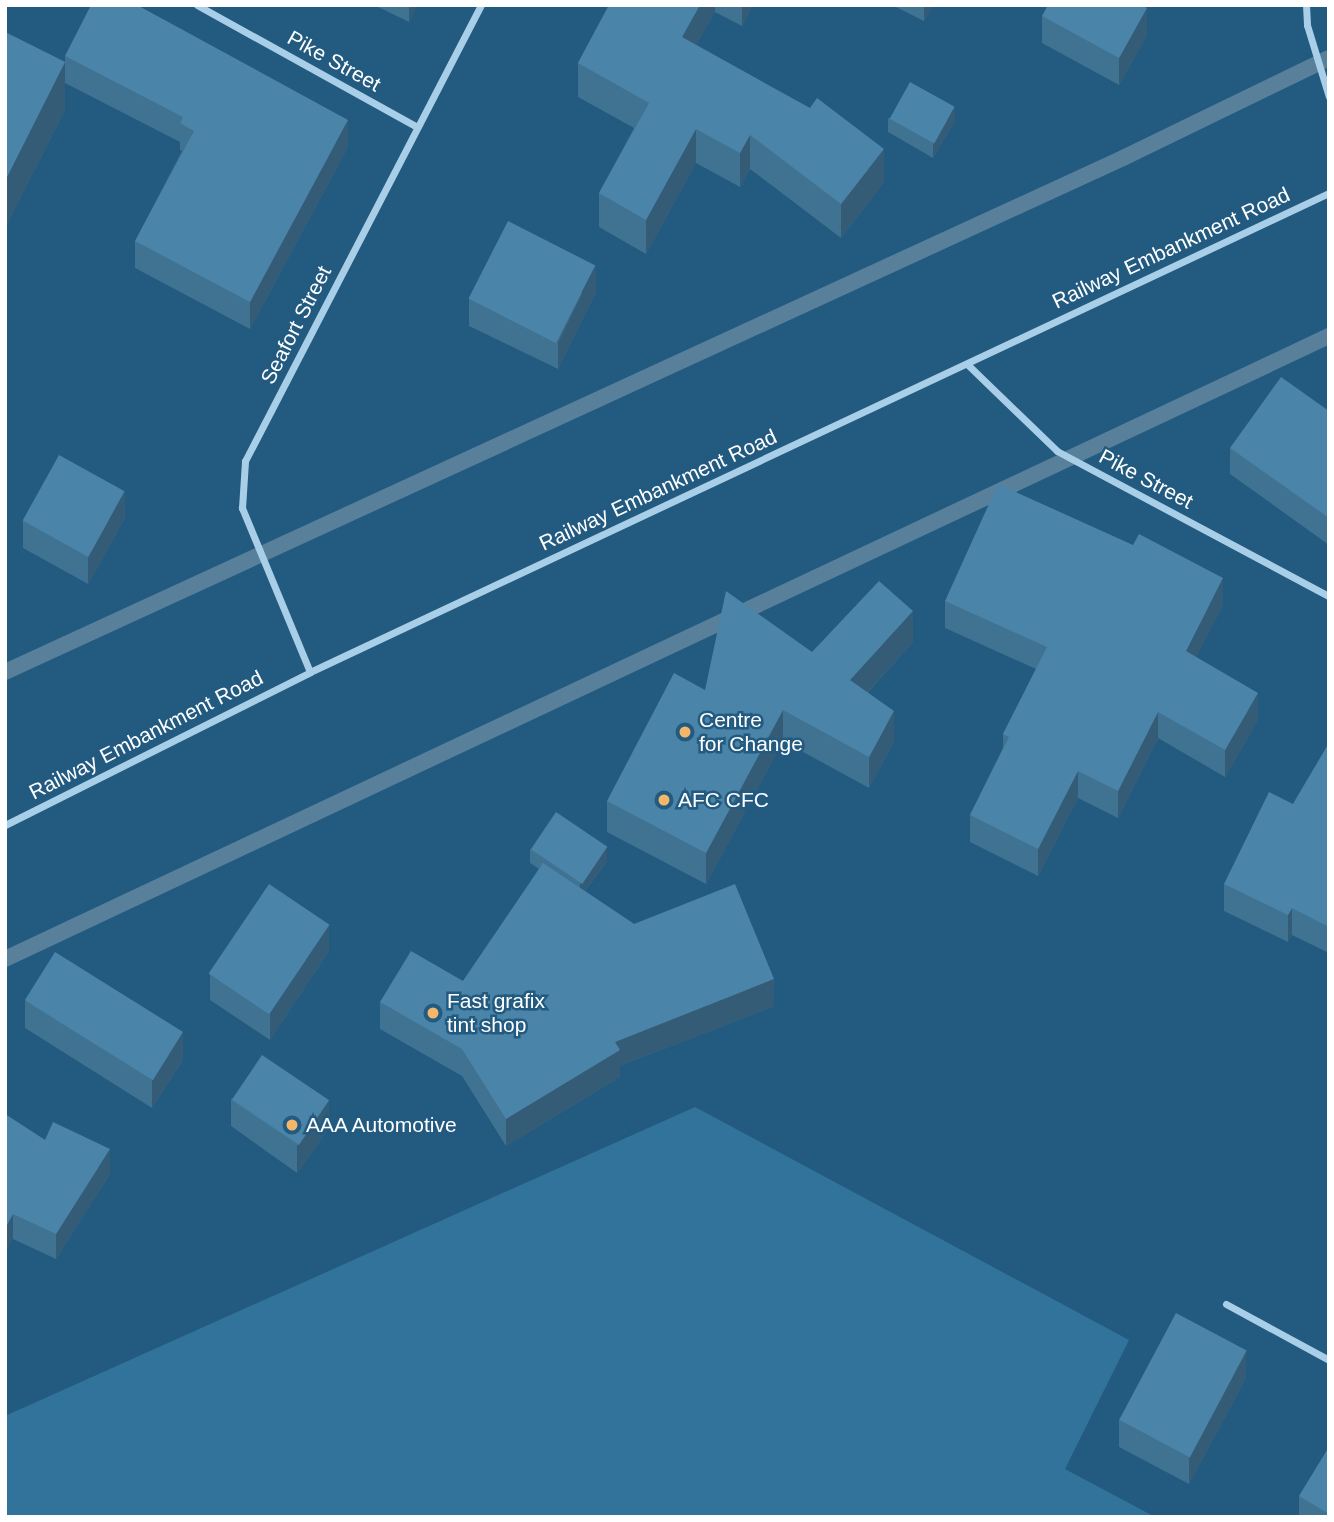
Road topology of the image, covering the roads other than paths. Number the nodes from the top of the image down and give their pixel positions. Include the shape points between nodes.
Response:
1 (197, 5) edge
2 (481, 5) edge
3 (1306, 5) edge
4 (1329, 97) edge
5 (418, 127) junction
6 (1329, 193) edge
7 (967, 364) junction
8 (1329, 596) edge
9 (310, 672) junction
10 (5, 825) edge
11 (1226, 1304) dead end
12 (1329, 1360) edge

1 - 5 street, Pike Street
2 - 5 street, Seafort Street
3 - 4 street via 1307,25
5 - 9 street, Seafort Street via 249,450 243,474 242,508
6 - 7 street, Railway Embankment Road
7 - 8 street, Pike Street via 1058,451
7 - 9 street, Railway Embankment Road
9 - 10 street, Railway Embankment Road
11 - 12 street

